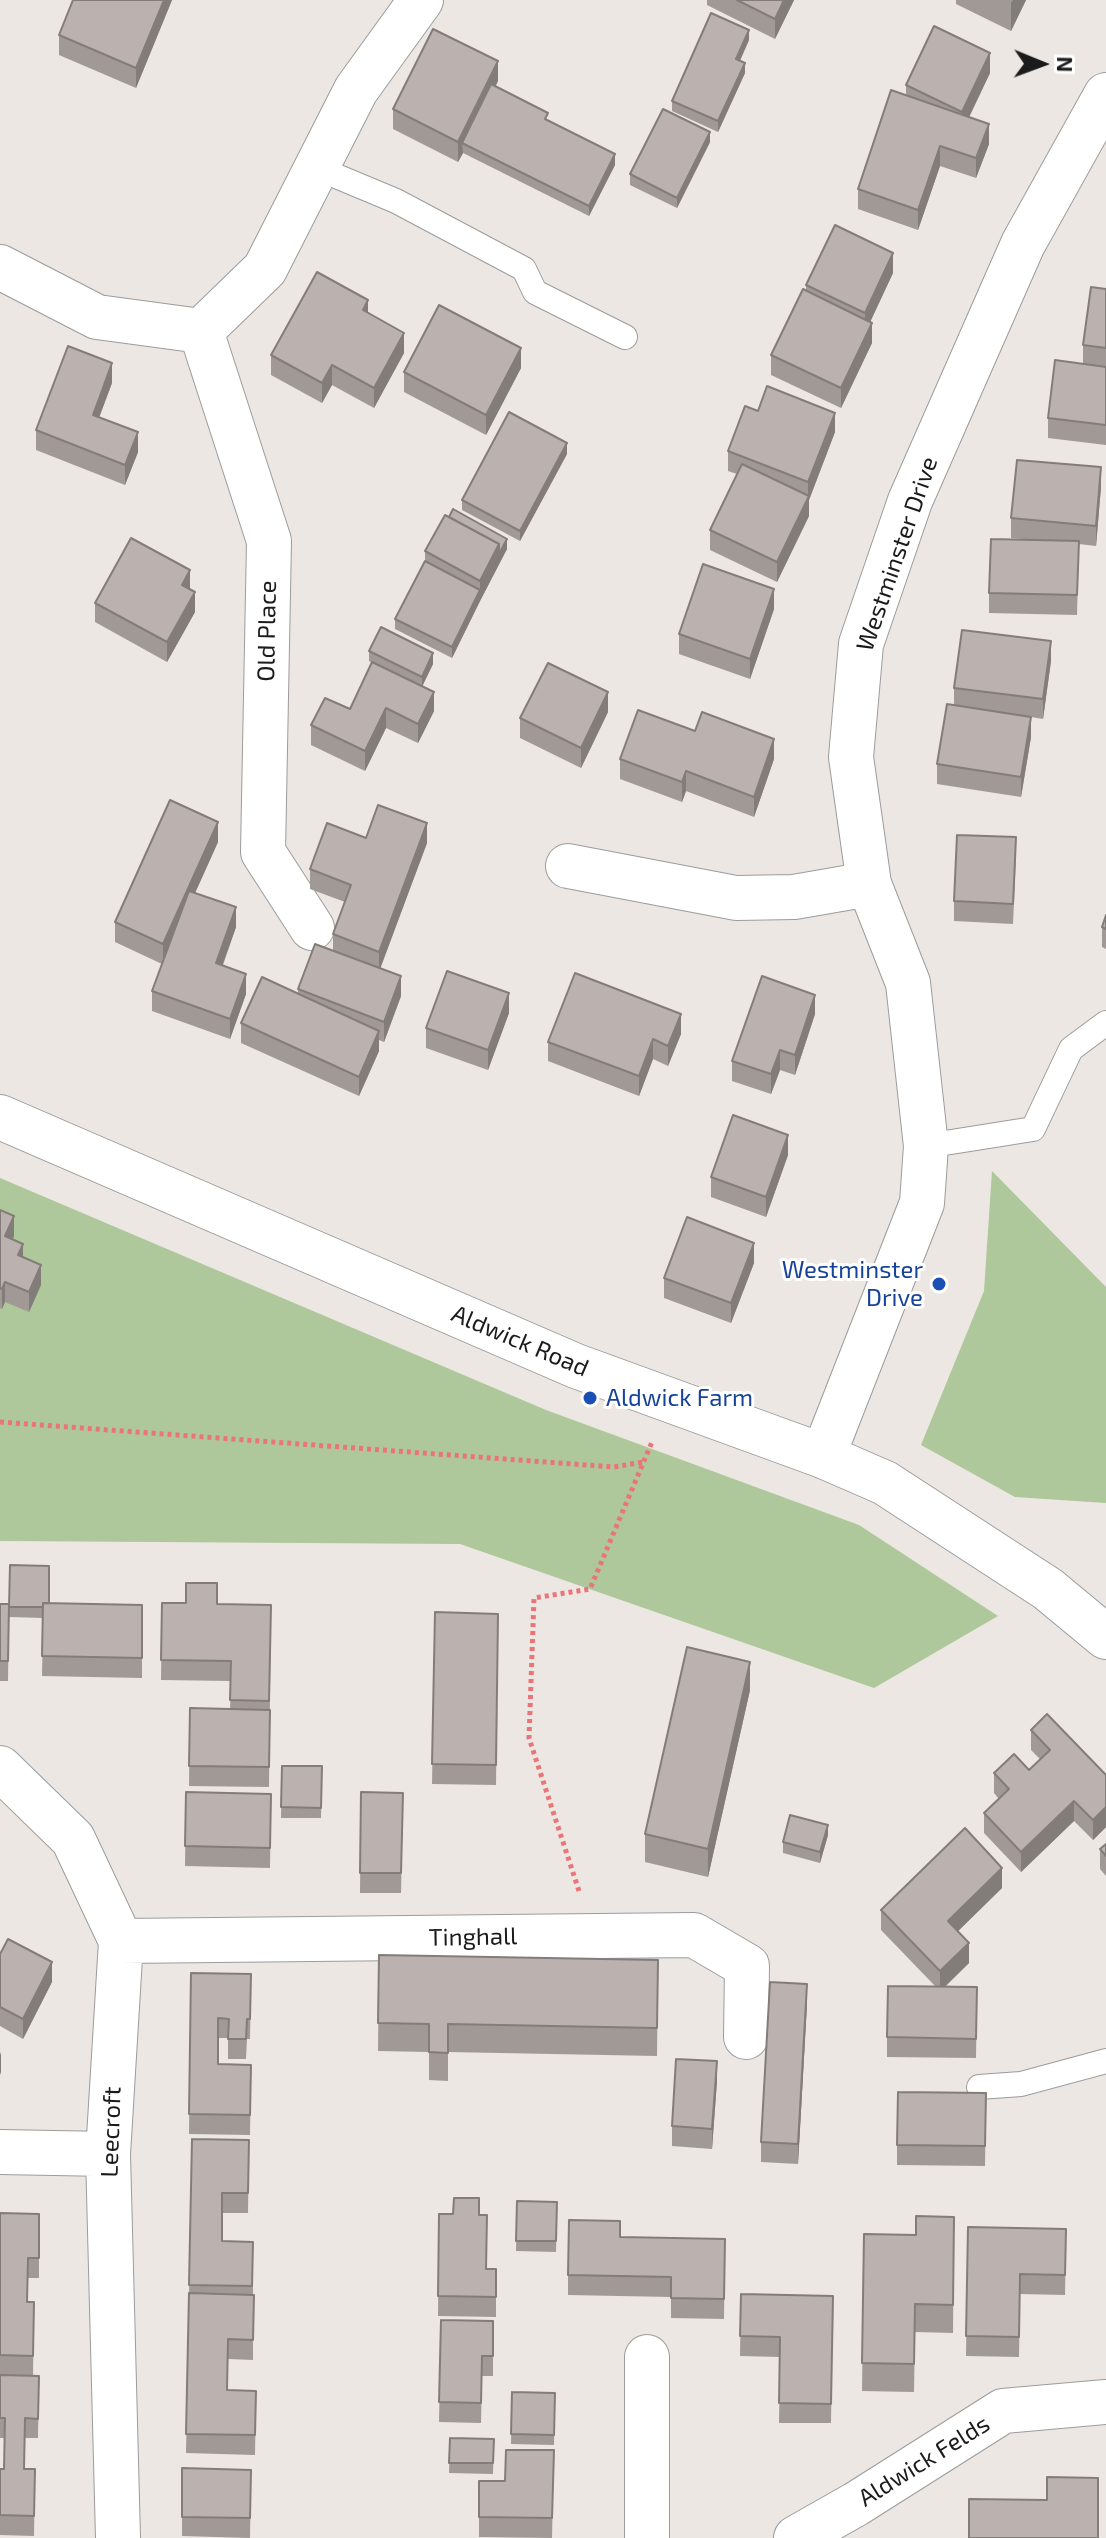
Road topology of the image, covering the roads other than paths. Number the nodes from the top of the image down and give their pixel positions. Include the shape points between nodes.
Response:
1 (421, 0) edge
2 (1106, 95) edge
3 (317, 168) junction
4 (0, 267) edge
5 (201, 331) junction
6 (625, 337) dead end
7 (568, 866) dead end
8 (869, 884) junction
9 (312, 928) dead end
10 (1106, 1023) edge
11 (0, 1117) edge
12 (926, 1146) junction
13 (823, 1456) junction
14 (1106, 1637) edge
15 (0, 1768) edge
16 (121, 1941) junction
17 (746, 2037) dead end
18 (1106, 2061) edge
19 (979, 2087) dead end
20 (0, 2152) edge
21 (108, 2154) junction
22 (647, 2357) dead end
23 (1106, 2402) edge
24 (862, 2521) edge
25 (118, 2538) edge
26 (647, 2538) edge
27 (796, 2538) edge

1 - 3 street via 356,90
2 - 8 street, Westminster Drive via 1017,259 910,501 861,644 851,757
3 - 5 street via 265,269
3 - 6 lane via 396,201 524,269 535,292
4 - 5 street via 97,317
5 - 9 street, Old Place via 269,541 263,852
7 - 8 street via 736,898 794,897
8 - 12 street, Westminster Drive via 908,983
10 - 12 lane via 1071,1049 1033,1129
11 - 13 street, Aldwick Road via 576,1366
12 - 13 street, Westminster Drive via 922,1203
13 - 14 street, Aldwick Road via 885,1483 1048,1589
15 - 16 street, Leecroft via 73,1839
16 - 17 street, Tinghall via 694,1935 747,1966
16 - 21 street, Leecroft
18 - 19 lane via 1021,2084
20 - 21 street
21 - 25 street, Leecroft
22 - 26 street
23 - 24 street, Aldwick Felds via 1003,2411
24 - 27 street, Aldwick Felds

